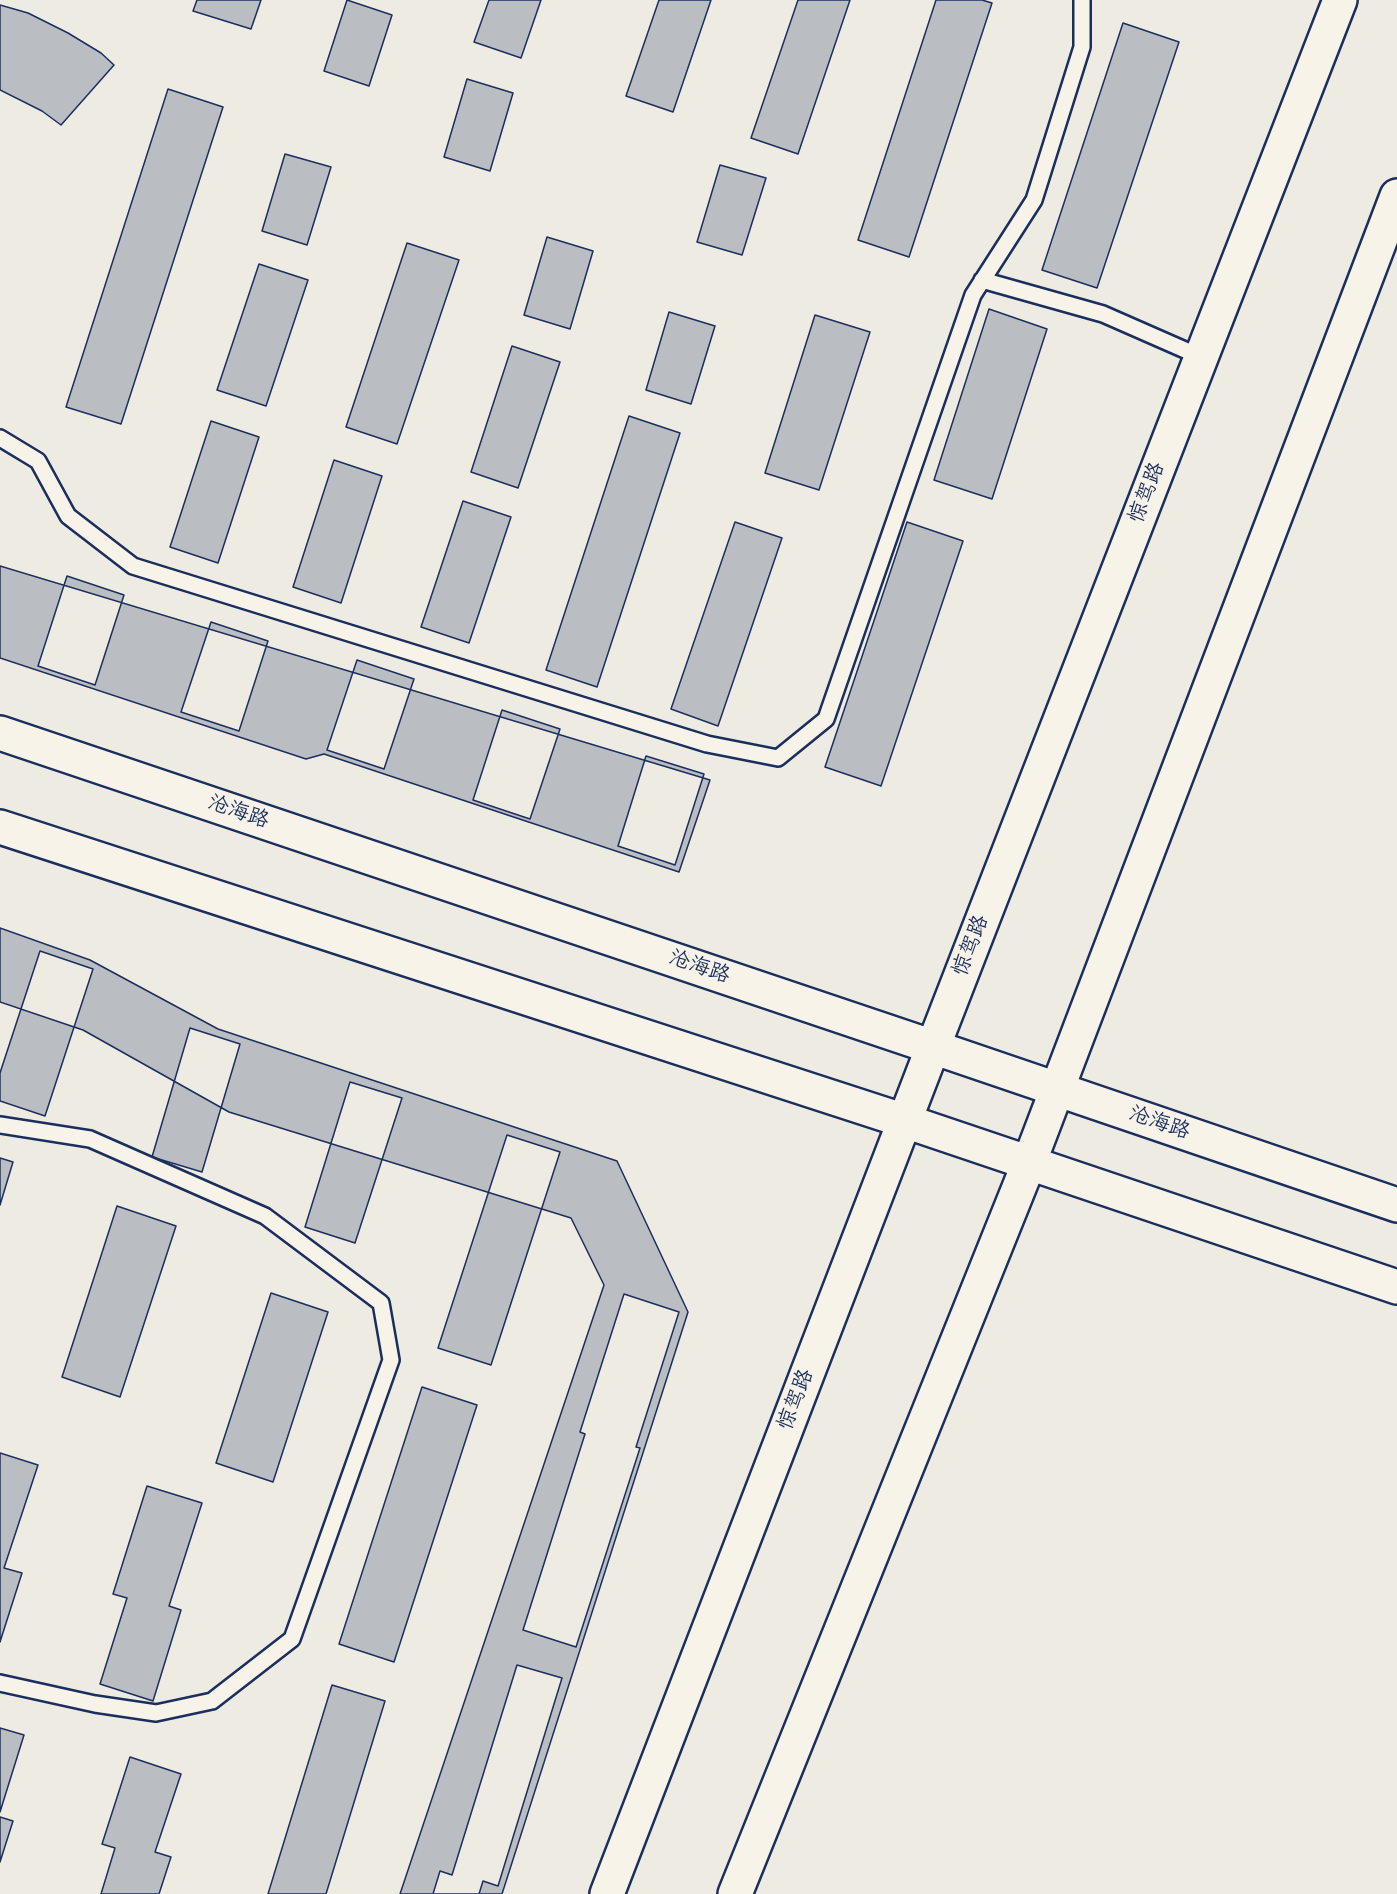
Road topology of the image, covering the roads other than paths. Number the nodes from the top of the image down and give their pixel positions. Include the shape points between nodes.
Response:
1 (1082, 0) edge
2 (1340, 0) edge
3 (1397, 196) edge
4 (982, 280) junction
5 (1201, 357) junction
6 (0, 438) edge
7 (0, 733) edge
8 (0, 827) edge
9 (933, 1047) junction
10 (1057, 1089) junction
11 (905, 1121) junction
12 (0, 1125) edge
13 (1029, 1163) junction
14 (1397, 1205) edge
15 (1397, 1287) edge
16 (0, 1683) edge
17 (607, 1894) edge
18 (735, 1894) edge

1 - 4 lane via 1082,47 1034,200
2 - 5 main road, 惊驾路
3 - 10 main road
4 - 5 lane via 1103,314
4 - 6 lane via 973,295 826,719 778,758 707,744 133,566 68,516 38,461
5 - 9 main road, 惊驾路
7 - 9 main road, 沧海路
8 - 11 main road
9 - 10 main road, 沧海路
9 - 11 main road, 惊驾路
10 - 13 main road
10 - 14 main road, 沧海路
11 - 13 main road
11 - 17 main road, 惊驾路
12 - 16 lane via 90,1139 265,1216 381,1303 391,1360 292,1639 212,1701 156,1713
13 - 15 main road
13 - 18 main road

